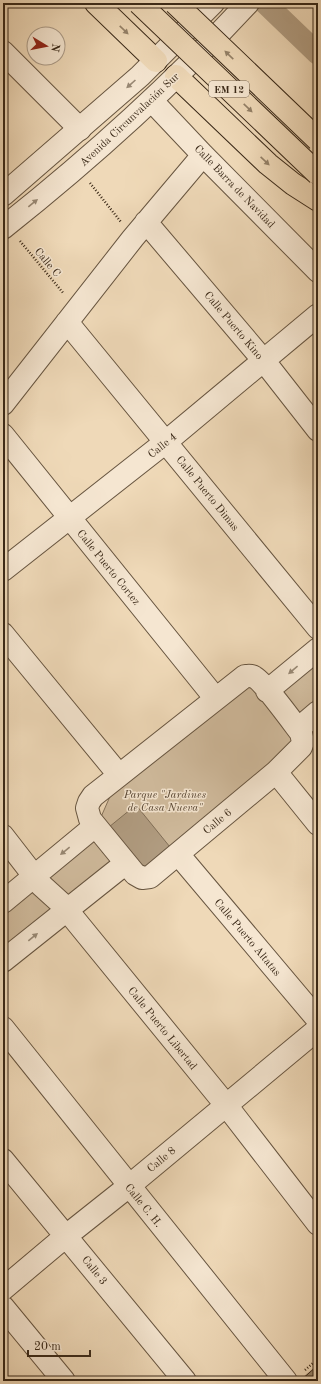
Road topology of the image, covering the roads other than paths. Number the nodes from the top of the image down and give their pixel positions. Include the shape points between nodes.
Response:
1 (96, 3) edge
2 (139, 3) edge
3 (175, 3) edge
4 (248, 3) edge
5 (210, 5) edge
6 (3, 52) edge
7 (156, 61) junction
8 (176, 76) junction
9 (152, 100) junction
10 (80, 129) junction
11 (318, 140) edge
12 (203, 154) junction
13 (318, 174) edge
14 (3, 195) edge
15 (318, 200) edge
16 (5, 226) edge
17 (140, 230) junction
18 (318, 271) edge
19 (318, 314) edge
20 (72, 316) junction
21 (264, 361) junction
22 (3, 404) edge
23 (318, 430) edge
24 (3, 435) edge
25 (166, 442) junction
26 (70, 518) junction
27 (3, 570) edge
28 (318, 628) edge
29 (3, 634) edge
30 (318, 649) edge
31 (267, 691) junction
32 (216, 698) junction
33 (318, 712) edge
34 (300, 735) junction
35 (276, 772) junction
36 (119, 775) junction
37 (318, 824) edge
38 (95, 826) junction
39 (3, 836) edge
40 (178, 854) junction
41 (126, 863) junction
42 (34, 876) junction
43 (3, 902) edge
44 (67, 910) junction
45 (3, 961) edge
46 (318, 1020) edge
47 (3, 1028) edge
48 (318, 1030) edge
49 (226, 1105) junction
50 (3, 1160) edge
51 (129, 1186) junction
52 (318, 1224) edge
53 (66, 1236) junction
54 (3, 1289) edge
55 (3, 1307) edge
56 (64, 1381) edge
57 (185, 1381) edge
58 (286, 1381) edge

1 -> 7 highway
2 -> 13 highway, EM 12, bridge
11 -> 3 highway, EM 12, bridge
4 - 8 street, Avenida Circunvalación Sur
5 - 7 street
6 - 10 street
7 -> 10 street
8 - 9 street, Avenida Circunvalación Sur
8 -> 15 highway via 268,164
9 - 12 street, Calle Barra de Navidad
16 -> 9 street, Avenida Circunvalación Sur via 77,167
10 - 14 street
12 - 17 street
12 - 18 street, Calle Barra de Navidad
17 - 20 street
17 - 21 street, Calle Puerto Kino
19 - 21 street, Calle 4
20 - 22 street
20 - 25 street, Calle Puerto Dimas
21 - 23 street, Calle Puerto Kino
21 - 25 street, Calle 4
24 - 26 street, Calle Puerto Cortez
25 - 26 street, Calle 4
25 - 28 street, Calle Puerto Dimas
26 - 27 street, Calle 4
26 - 32 street, Calle Puerto Cortez
29 - 36 street
30 -> 31 street
31 - 32 street, Calle 6 via 258,679 245,676
31 - 34 street
32 - 36 street, Calle 6
33 - 34 street, Calle 6
34 - 35 street, Calle 6 via 298,751
35 - 37 street
35 - 40 street, Calle 6
36 - 38 street, Calle 6 via 89,802 87,812
38 - 41 street, Calle 6
38 -> 42 street
39 - 42 street, Calle Puerto Libertad
40 - 41 street, Calle 6 via 146,878 138,877
40 - 46 street, Calle Puerto Altatas
41 - 44 street
42 - 43 street
42 - 44 street, Calle Puerto Libertad
45 -> 44 street
44 - 49 street, Calle Puerto Libertad
47 - 51 street, Calle C. H.
48 - 49 street, Calle 8
49 - 51 street, Calle 8
49 - 52 street, Calle Puerto Libertad
50 - 53 street, Calle 3
51 - 53 street, Calle 8
51 - 58 street, Calle C. H.
53 - 54 street, Calle 8
53 - 57 street, Calle 3
55 - 56 street

